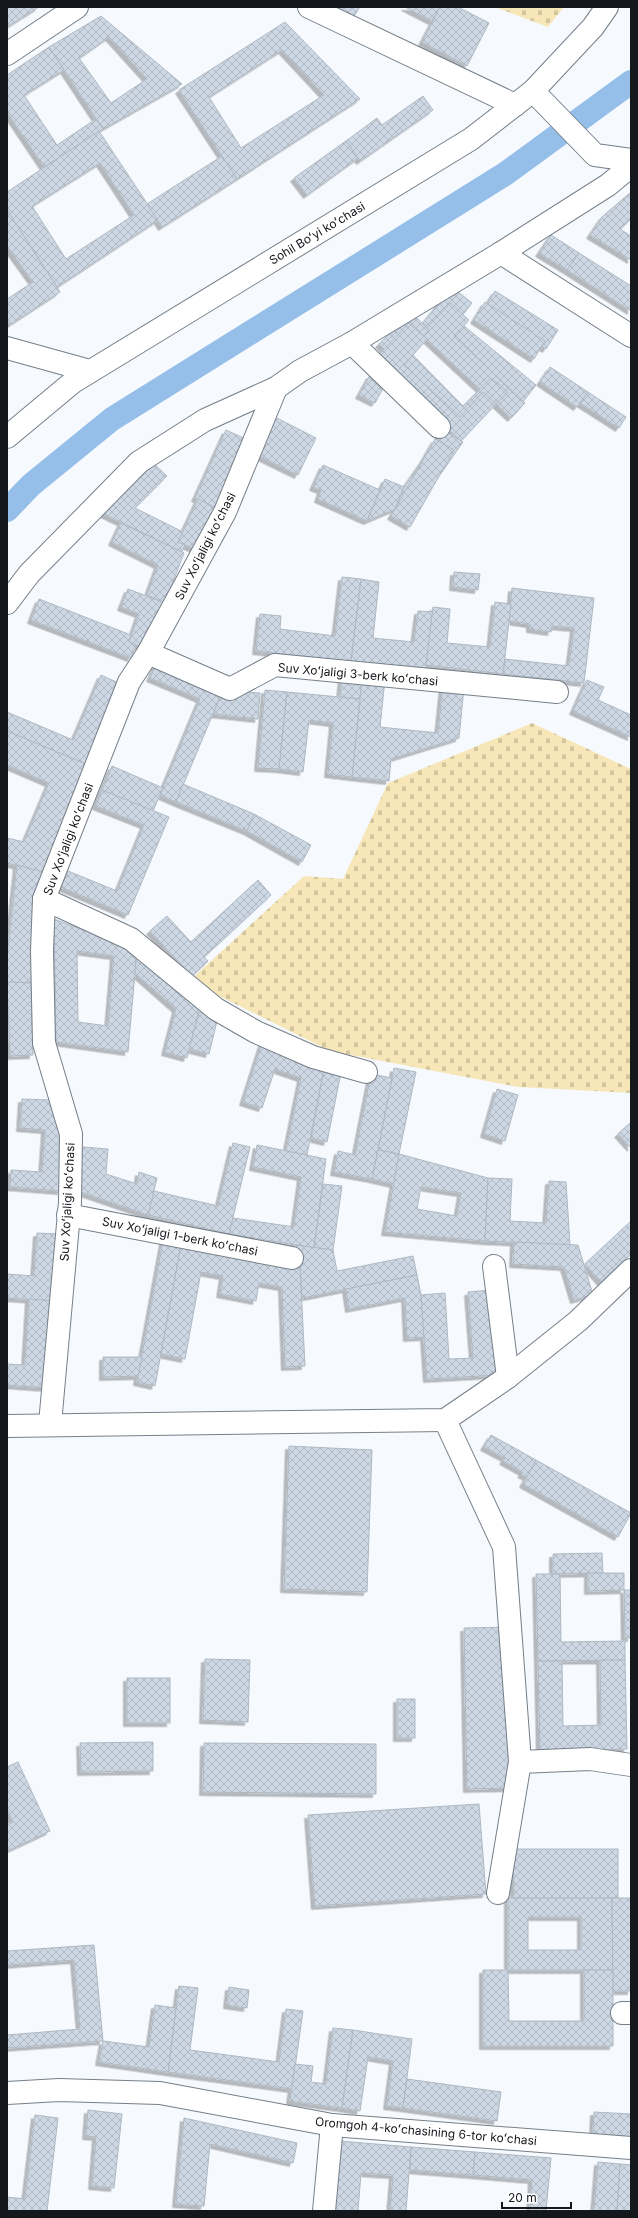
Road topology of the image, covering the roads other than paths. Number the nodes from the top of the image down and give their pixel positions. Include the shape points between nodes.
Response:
1 (77, 7) edge
2 (309, 7) edge
3 (607, 7) edge
4 (7, 54) edge
5 (534, 91) junction
6 (515, 105) junction
7 (631, 160) edge
8 (631, 166) edge
9 (501, 253) junction
10 (631, 336) edge
11 (352, 343) junction
12 (7, 348) edge
13 (90, 371) junction
14 (276, 388) junction
15 (439, 427) dead end
16 (7, 437) edge
17 (7, 604) edge
18 (148, 653) junction
19 (557, 692) dead end
20 (44, 899) junction
21 (366, 1072) dead end
22 (68, 1215) junction
23 (292, 1258) dead end
24 (494, 1266) dead end
25 (631, 1270) edge
26 (508, 1377) junction
27 (445, 1420) junction
28 (50, 1424) junction
29 (7, 1426) edge
30 (520, 1762) junction
31 (631, 1765) edge
32 (498, 1893) dead end
33 (7, 2094) edge
34 (332, 2125) junction
35 (631, 2148) edge
36 (324, 2211) edge

1 - 4 street
2 - 6 street
3 - 5 street, Sohil Boʻyi koʻchasi via 593,28
5 - 6 street, Sohil Boʻyi koʻchasi
5 - 7 street via 594,155
6 - 13 street, Sohil Boʻyi koʻchasi via 471,139
8 - 9 street via 608,185
9 - 10 street
9 - 11 street
11 - 14 street via 300,371
11 - 15 street
12 - 13 street
13 - 16 street, Sohil Boʻyi koʻchasi
14 - 17 street via 205,420 139,462 29,574
14 - 18 street, Suv Xoʻjaligi koʻchasi via 225,512
18 - 19 street, Suv Xoʻjaligi 3-berk koʻchasi via 230,689 275,665
18 - 20 street, Suv Xoʻjaligi koʻchasi via 129,682
20 - 21 street via 131,939 216,1009 256,1032 313,1057
20 - 22 street, Suv Xoʻjaligi koʻchasi via 44,1043 71,1134
22 - 23 street, Suv Xoʻjaligi 1-berk koʻchasi
22 - 28 street, Suv Xoʻjaligi koʻchasi
24 - 26 street
25 - 26 street via 578,1321
26 - 27 street
27 - 28 street
27 - 30 street via 504,1547
28 - 29 street
30 - 31 street via 590,1759
30 - 32 street
33 - 34 street, Oromgoh 4-koʻchasining 6-tor koʻchasi via 59,2090 160,2093
34 - 35 street, Oromgoh 4-koʻchasining 6-tor koʻchasi
34 - 36 street

